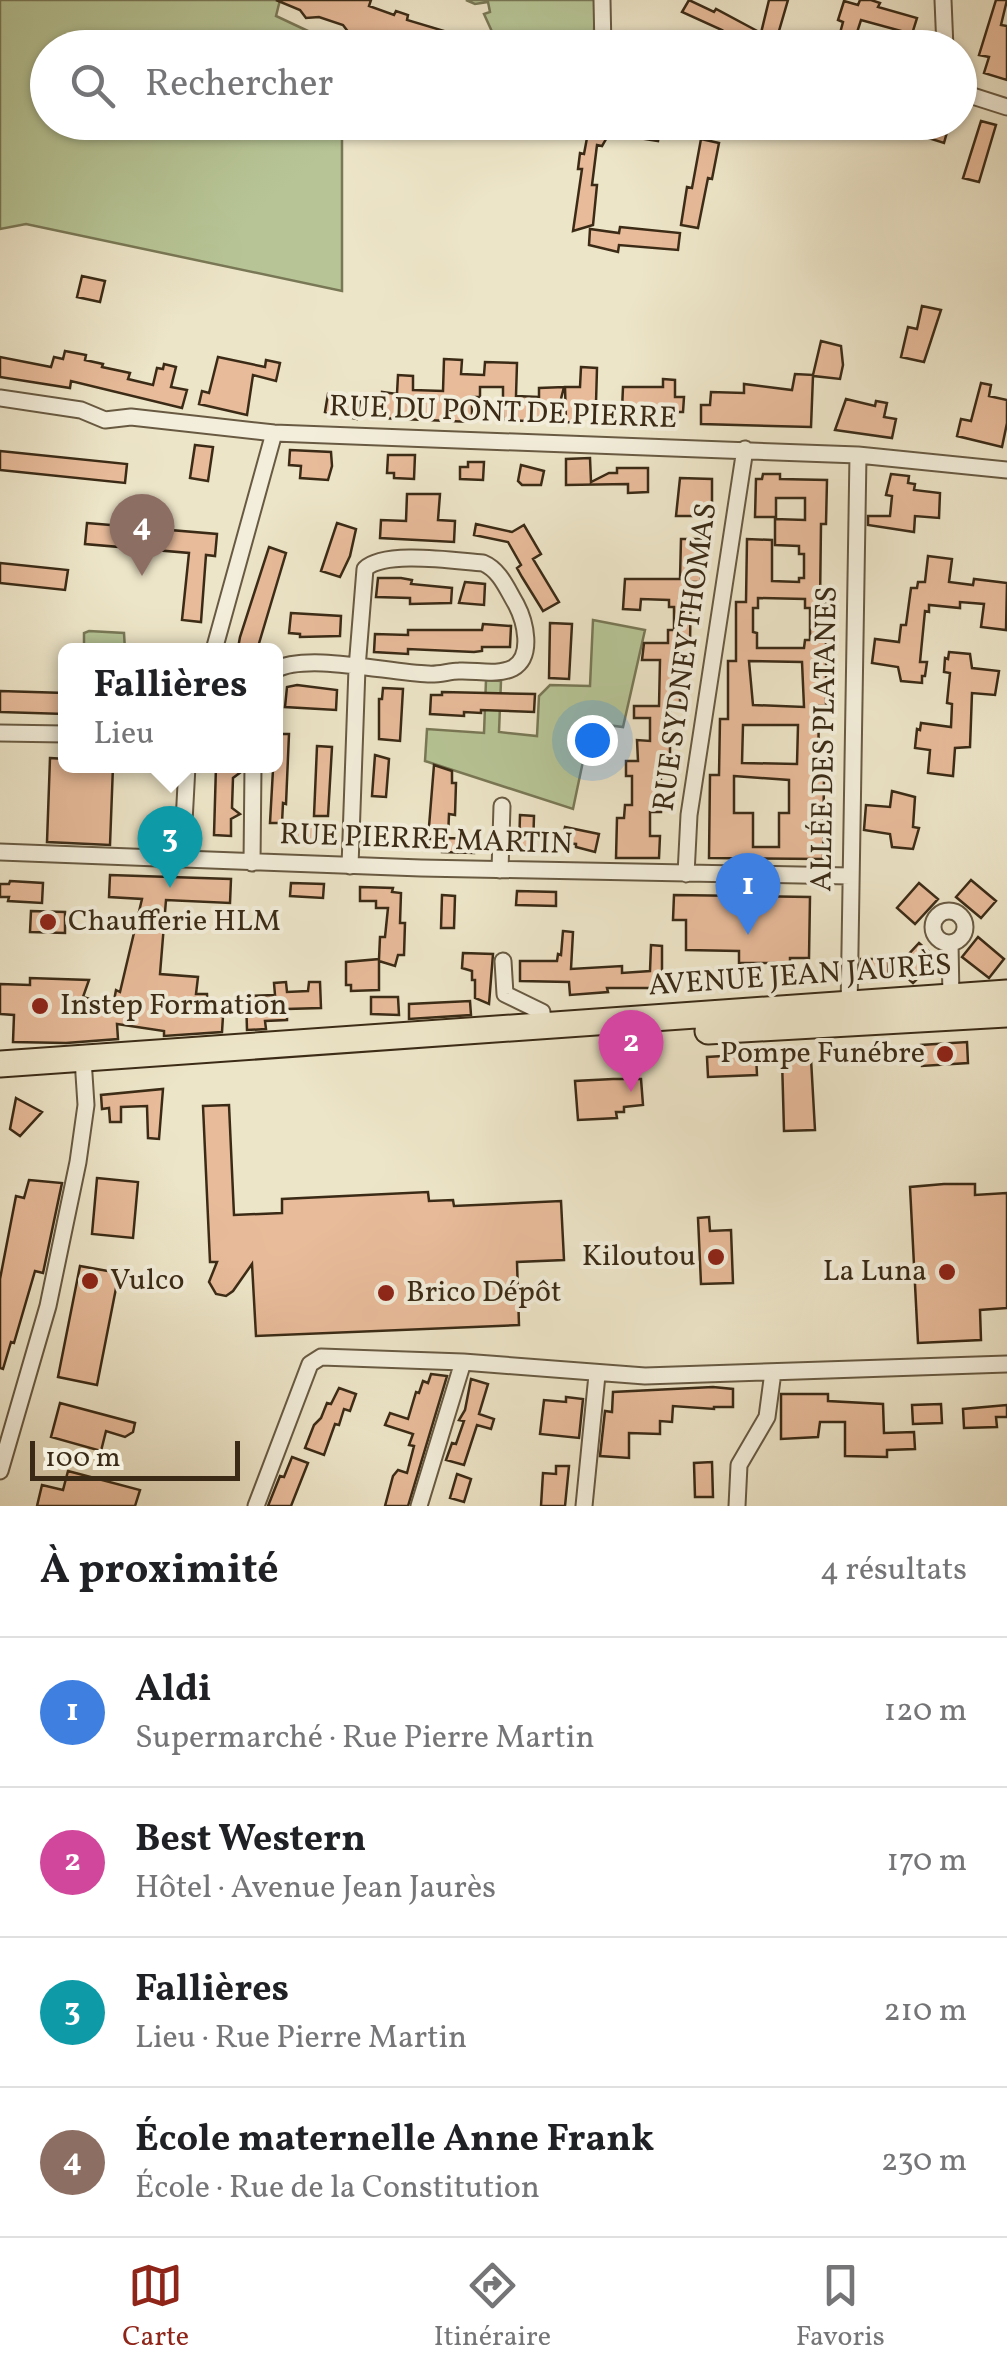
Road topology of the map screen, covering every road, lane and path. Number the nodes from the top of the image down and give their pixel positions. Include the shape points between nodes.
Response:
1 (602, 0) edge
2 (943, 0) edge
3 (602, 30) edge
4 (944, 30) edge
5 (977, 97) edge
6 (1007, 107) edge
7 (0, 398) edge
8 (274, 433) junction
9 (745, 449) junction
10 (858, 455) junction
11 (1007, 470) edge
12 (216, 643) edge
13 (283, 668) edge
14 (356, 668) junction
15 (0, 734) edge
16 (58, 734) edge
17 (186, 773) edge
18 (253, 773) edge
19 (502, 806) dead end
20 (0, 852) edge
21 (182, 860) junction
22 (252, 862) junction
23 (350, 866) junction
24 (500, 870) junction
25 (686, 874) junction
26 (850, 876) junction
27 (950, 943) dead end
28 (503, 962) dead end
29 (1007, 993) edge
30 (951, 998) junction
31 (849, 1013) junction
32 (1007, 1014) edge
33 (544, 1027) junction
34 (0, 1064) edge
35 (83, 1066) junction
36 (0, 1078) edge
37 (463, 1362) junction
38 (1007, 1364) edge
39 (773, 1372) junction
40 (597, 1374) junction
41 (0, 1471) edge
42 (256, 1506) edge
43 (419, 1506) edge
44 (584, 1506) edge
45 (737, 1506) edge

1 - 3 street
2 - 4 street
5 - 6 street
7 - 8 street, RUE DU PONT DE PIERRE via 106,420
8 - 9 street, RUE DU PONT DE PIERRE
8 - 12 street
9 - 10 street, RUE DU PONT DE PIERRE
9 - 25 street, RUE SYDNEY THOMAS via 689,815
10 - 11 street, RUE DU PONT DE PIERRE
10 - 26 street, ALLÉE DES PLATANES
13 - 14 street via 301,662
14 - 14 street via 362,580 372,562 483,562 524,618 522,660 512,668 433,675
14 - 23 street
15 - 16 street
17 - 21 street
18 - 22 street
19 - 24 street
20 - 21 street, RUE PIERRE MARTIN
21 - 22 street, RUE PIERRE MARTIN
22 - 23 street, RUE PIERRE MARTIN
23 - 24 street, RUE PIERRE MARTIN
24 - 25 street, RUE PIERRE MARTIN
25 - 26 street, RUE PIERRE MARTIN
26 - 31 street, ALLÉE DES PLATANES
27 - 30 street
28 - 33 street via 505,994 542,1012
29 - 30 main road, AVENUE JEAN JAURÈS
30 - 31 main road, AVENUE JEAN JAURÈS
31 - 32 main road, AVENUE JEAN JAURÈS
31 - 33 main road, AVENUE JEAN JAURÈS
31 - 35 main road, AVENUE JEAN JAURÈS
33 - 35 main road, AVENUE JEAN JAURÈS
34 - 35 main road, AVENUE JEAN JAURÈS
35 - 36 main road, AVENUE JEAN JAURÈS
35 - 41 street via 86,1105 78,1162 48,1306
37 - 40 street
37 - 42 street via 322,1357 310,1364
37 - 43 street
38 - 39 street
39 - 40 street
39 - 45 street via 767,1417 739,1465
40 - 44 street

